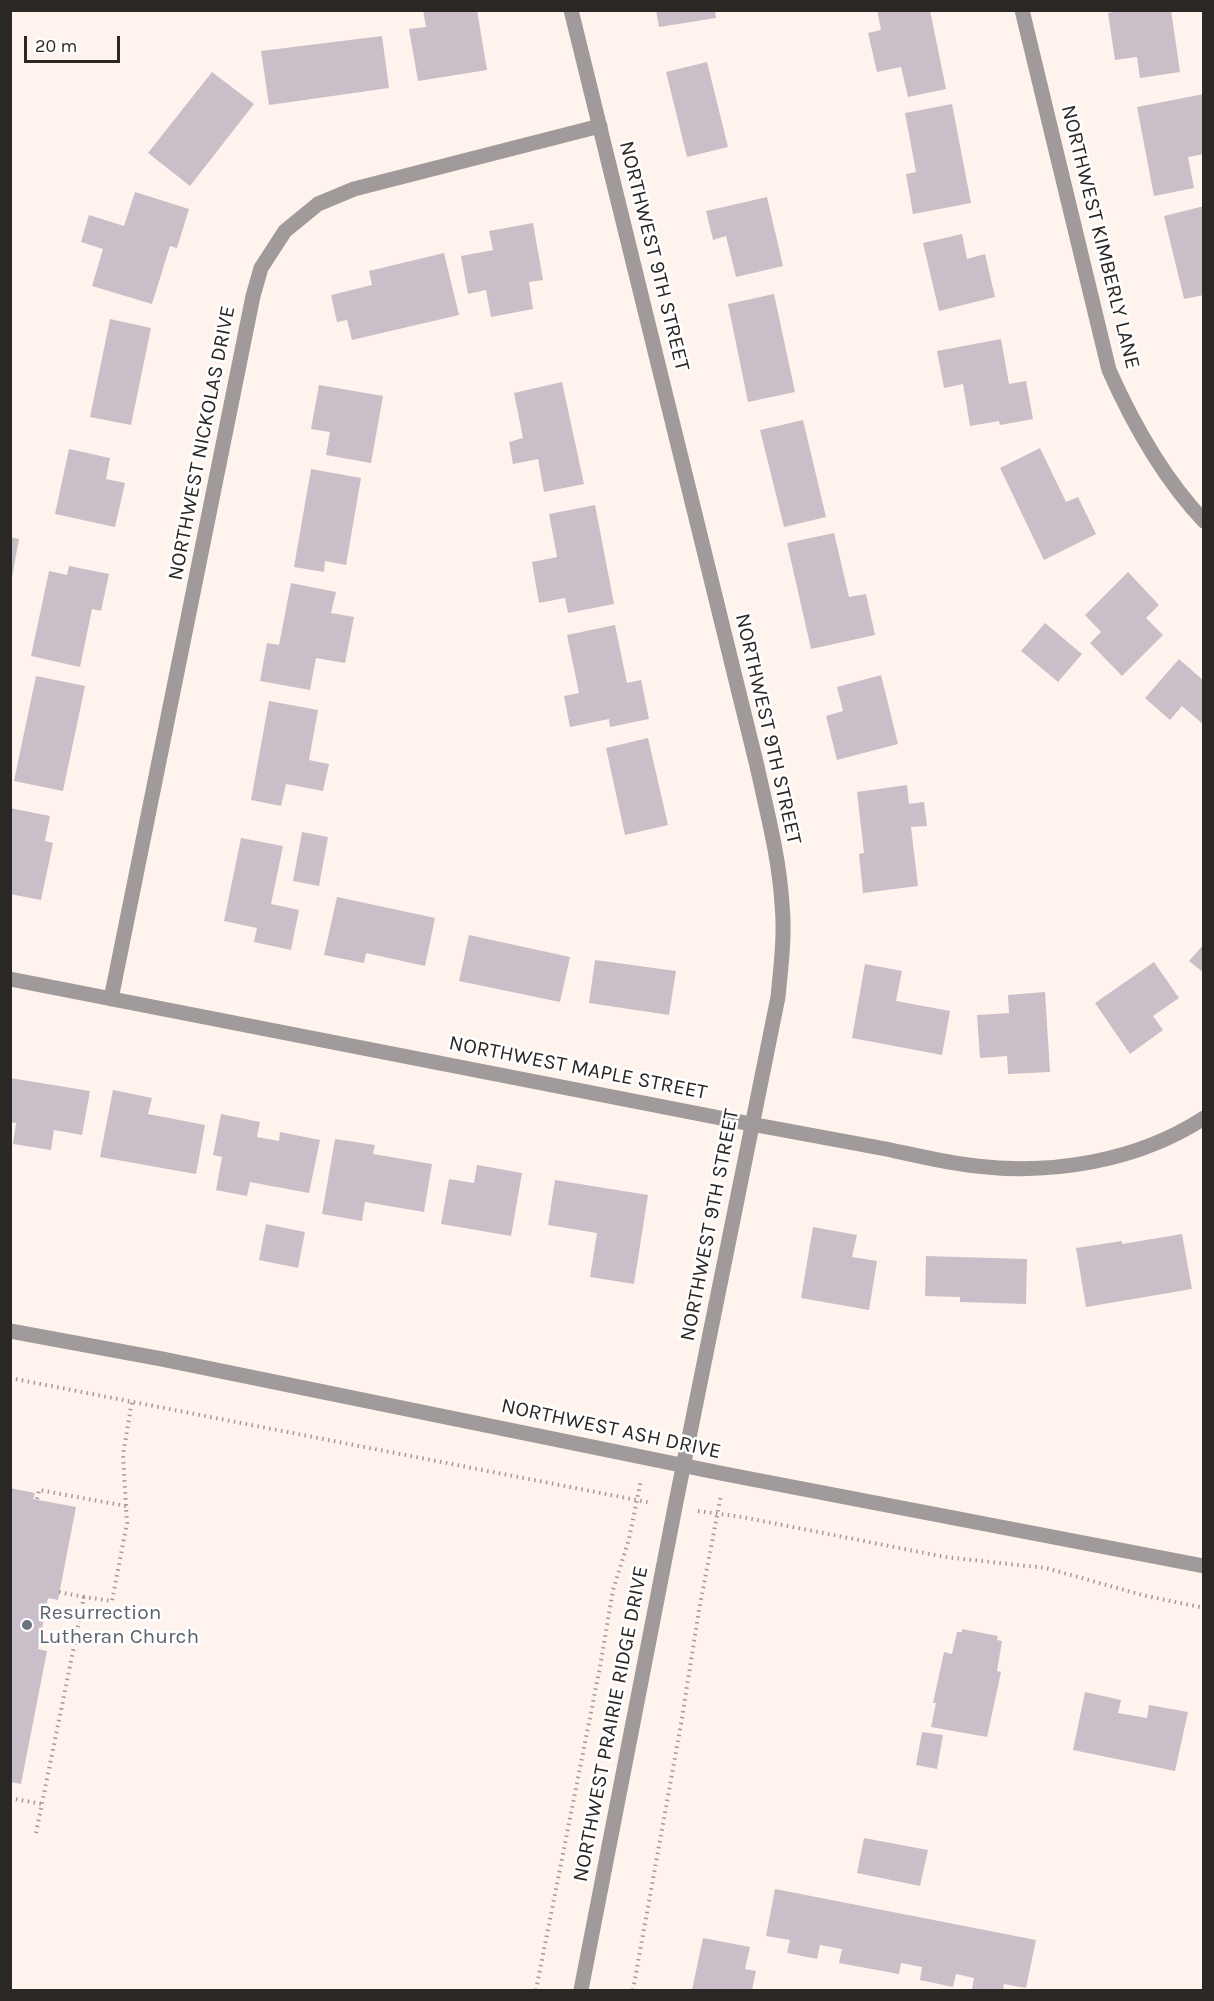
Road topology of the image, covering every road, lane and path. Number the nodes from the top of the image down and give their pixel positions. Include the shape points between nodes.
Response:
1 (571, 10) edge
2 (1022, 10) edge
3 (600, 126) junction
4 (1203, 521) edge
5 (10, 979) edge
6 (111, 999) junction
7 (1203, 1118) edge
8 (751, 1124) junction
9 (10, 1331) edge
10 (10, 1378) edge
11 (132, 1401) junction
12 (646, 1457) junction
13 (684, 1465) junction
14 (725, 1474) junction
15 (37, 1500) dead end
16 (636, 1501) junction
17 (126, 1506) junction
18 (675, 1507) junction
19 (718, 1514) junction
20 (1203, 1566) edge
21 (59, 1592) dead end
22 (84, 1597) junction
23 (1203, 1608) edge
24 (10, 1798) edge
25 (42, 1804) junction
26 (36, 1833) dead end
27 (536, 1990) edge
28 (581, 1990) edge
29 (633, 1990) edge

1 - 3 street, NORTHWEST 9TH STREET
2 - 4 street, NORTHWEST KIMBERLY LANE via 1109,370 1130,417 1184,501
3 - 6 street, NORTHWEST NICKOLAS DRIVE via 354,189 318,204 285,231 261,268
3 - 8 street, NORTHWEST 9TH STREET via 778,860 783,951 778,997
5 - 6 street, NORTHWEST MAPLE STREET
6 - 8 street, NORTHWEST MAPLE STREET
7 - 8 street, NORTHWEST MAPLE STREET via 1130,1152 1093,1162 1019,1168 975,1166
8 - 13 street, NORTHWEST 9TH STREET
9 - 12 street, NORTHWEST ASH DRIVE
10 - 11 path
11 - 16 path
11 - 17 path via 123,1455
12 - 13 street, NORTHWEST ASH DRIVE
12 - 16 path
13 - 14 street, NORTHWEST ASH DRIVE
13 - 18 street, NORTHWEST PRAIRIE RIDGE DRIVE
14 - 19 path
14 - 20 street, NORTHWEST ASH DRIVE
15 - 17 path via 39,1490
16 - 18 path
16 - 27 path via 613,1590
17 - 22 path via 127,1523 112,1601
18 - 19 path
18 - 28 street, NORTHWEST PRAIRIE RIDGE DRIVE
19 - 23 path via 945,1557 1046,1568
19 - 29 path
21 - 22 path
22 - 25 path
24 - 25 path
25 - 26 path

